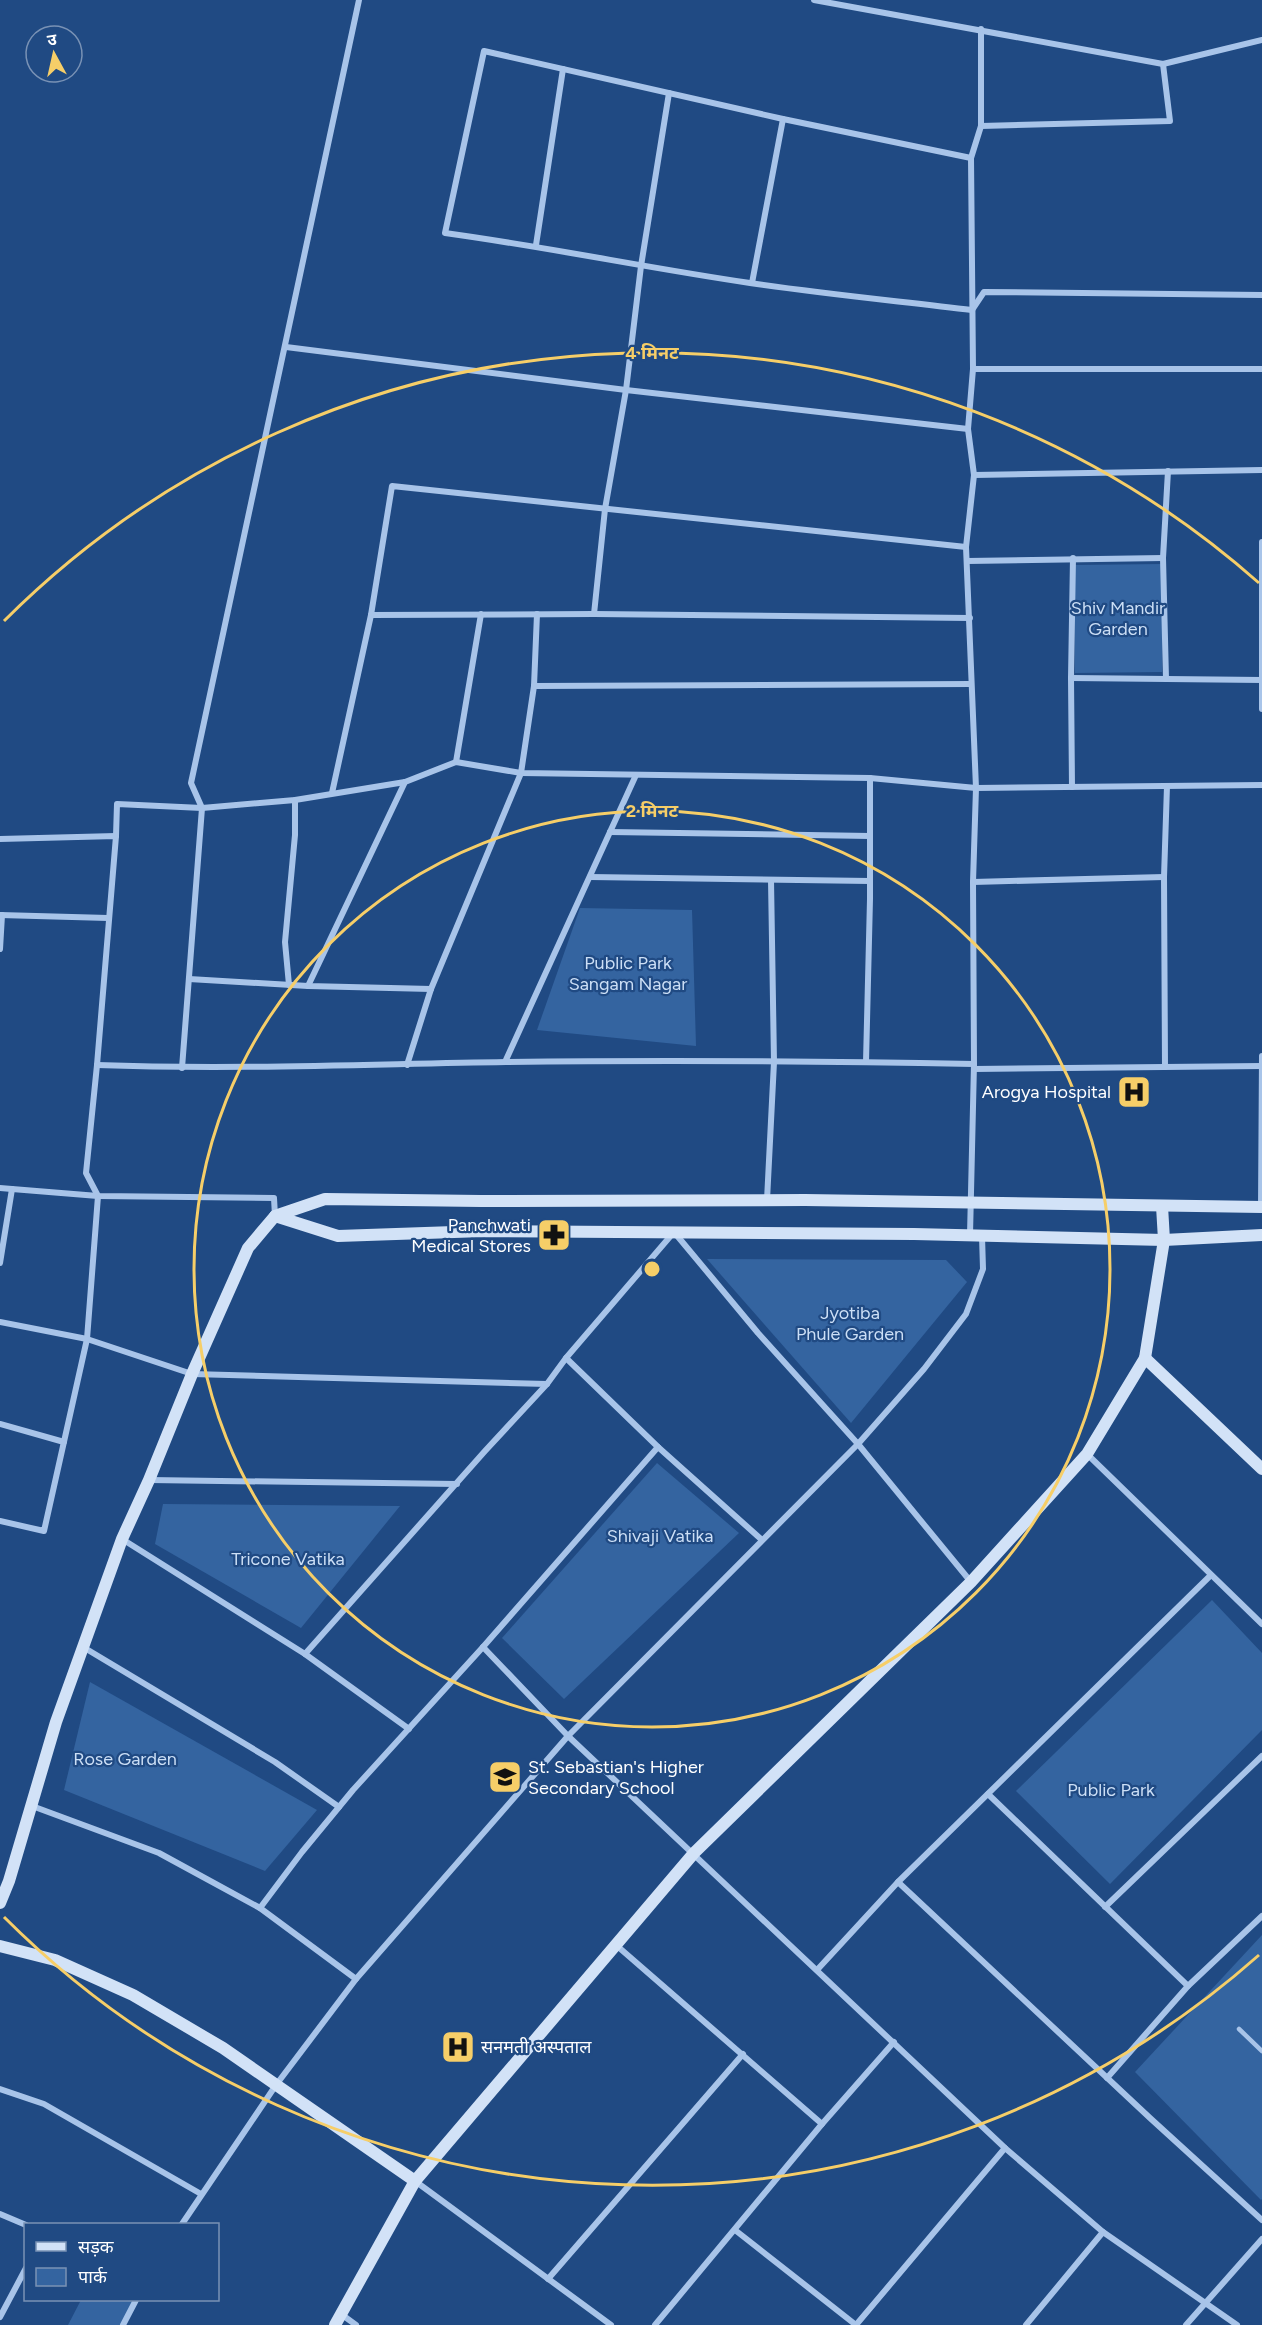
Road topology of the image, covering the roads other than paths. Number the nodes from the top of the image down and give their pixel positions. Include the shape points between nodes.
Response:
1 (359, 0) edge
2 (814, 0) edge
3 (981, 29) junction
4 (1262, 40) edge
5 (1162, 64) junction
6 (563, 69) junction
7 (669, 93) junction
8 (783, 119) junction
9 (981, 126) junction
10 (971, 158) junction
11 (536, 245) junction
12 (641, 266) junction
13 (752, 283) junction
14 (1262, 295) edge
15 (972, 310) junction
16 (286, 347) junction
17 (973, 369) junction
18 (1262, 369) edge
19 (626, 390) junction
20 (968, 429) junction
21 (1262, 470) edge
22 (1168, 471) junction
23 (974, 475) junction
24 (605, 509) junction
25 (1262, 542) edge
26 (966, 547) junction
27 (1073, 558) junction
28 (1163, 558) junction
29 (967, 561) junction
30 (480, 614) junction
31 (537, 614) junction
32 (594, 614) junction
33 (371, 615) junction
34 (970, 618) junction
35 (1071, 678) junction
36 (1166, 679) junction
37 (1262, 680) edge
38 (971, 684) junction
39 (534, 686) junction
40 (1262, 709) edge
41 (456, 762) junction
42 (521, 773) junction
43 (636, 775) junction
44 (870, 778) junction
45 (405, 782) junction
46 (1262, 785) edge
47 (1167, 786) junction
48 (1072, 787) junction
49 (976, 788) junction
50 (332, 793) junction
51 (295, 801) junction
52 (202, 808) junction
53 (610, 832) junction
54 (116, 836) junction
55 (870, 836) junction
56 (0, 839) edge
57 (590, 877) junction
58 (1164, 877) junction
59 (771, 879) junction
60 (870, 881) junction
61 (973, 882) junction
62 (1, 915) edge
63 (108, 918) junction
64 (0, 949) edge
65 (189, 979) junction
66 (289, 985) junction
67 (308, 986) junction
68 (431, 989) junction
69 (1262, 1056) edge
70 (506, 1062) junction
71 (774, 1062) junction
72 (866, 1062) junction
73 (97, 1065) junction
74 (407, 1065) junction
75 (1262, 1066) edge
76 (974, 1067) junction
77 (1165, 1067) junction
78 (182, 1068) junction
79 (0, 1188) edge
80 (12, 1189) junction
81 (98, 1196) junction
82 (767, 1200) junction
83 (971, 1203) junction
84 (1162, 1206) junction
85 (1262, 1207) edge
86 (275, 1216) junction
87 (674, 1232) junction
88 (976, 1235) junction
89 (1262, 1235) edge
90 (1164, 1240) junction
91 (0, 1263) edge
92 (0, 1322) edge
93 (87, 1339) junction
94 (566, 1358) junction
95 (1145, 1358) junction
96 (192, 1374) junction
97 (547, 1384) junction
98 (0, 1424) edge
99 (64, 1442) junction
100 (858, 1444) junction
101 (658, 1447) junction
102 (1087, 1454) junction
103 (1262, 1469) edge
104 (148, 1480) junction
105 (457, 1484) junction
106 (0, 1521) edge
107 (122, 1539) junction
108 (762, 1540) junction
109 (1211, 1575) junction
110 (971, 1582) junction
111 (1262, 1624) edge
112 (83, 1647) junction
113 (483, 1647) junction
114 (305, 1654) junction
115 (410, 1729) junction
116 (568, 1736) junction
117 (1262, 1756) edge
118 (988, 1794) junction
119 (32, 1806) junction
120 (339, 1807) junction
121 (694, 1853) junction
122 (5, 1880) edge
123 (898, 1882) junction
124 (0, 1903) edge
125 (1105, 1907) junction
126 (260, 1908) junction
127 (1262, 1916) edge
128 (616, 1945) junction
129 (0, 1946) edge
130 (817, 1970) junction
131 (356, 1979) junction
132 (1188, 1986) junction
133 (1239, 2029) dead end
134 (894, 2042) junction
135 (1262, 2051) edge
136 (743, 2054) junction
137 (1107, 2078) junction
138 (276, 2085) junction
139 (0, 2089) edge
140 (822, 2124) junction
141 (1005, 2148) junction
142 (415, 2181) junction
143 (201, 2194) junction
144 (0, 2214) edge
145 (1262, 2220) edge
146 (183, 2223) edge
147 (24, 2224) edge
148 (735, 2230) junction
149 (1103, 2232) junction
150 (1262, 2239) edge
151 (24, 2271) edge
152 (548, 2279) junction
153 (135, 2301) edge
154 (1205, 2302) junction
155 (3, 2303) edge
156 (0, 2318) edge
157 (338, 2320) edge
158 (123, 2325) edge
159 (356, 2325) edge
160 (610, 2325) edge
161 (655, 2325) edge
162 (856, 2325) edge
163 (1026, 2325) edge
164 (1186, 2325) edge
165 (1237, 2325) edge

1 - 16 street
2 - 3 street
3 - 5 street
3 - 9 street
4 - 5 street
5 - 9 street via 1170,121
6 - 7 street
6 - 11 street
6 - 11 street via 484,51 445,233
7 - 8 street
7 - 12 street
8 - 10 street
8 - 13 street
9 - 10 street
10 - 15 street
11 - 12 street
12 - 13 street
12 - 19 street
13 - 15 street
14 - 15 street via 984,292
15 - 17 street
16 - 19 street
16 - 52 street via 191,783
17 - 18 street
17 - 20 street
19 - 20 street
19 - 24 street
20 - 23 street
21 - 22 street
22 - 23 street
22 - 28 street
23 - 26 street
24 - 26 street
24 - 32 street
24 - 33 street via 392,486
25 - 37 street
26 - 29 street
27 - 28 street
27 - 29 street
27 - 35 street
28 - 36 street
29 - 34 street
30 - 31 street
30 - 33 street
30 - 41 street
31 - 32 street
31 - 39 street
32 - 34 street
33 - 50 street
34 - 38 street
35 - 36 street
35 - 48 street
36 - 37 street
37 - 40 street
38 - 39 street
38 - 49 street
39 - 42 street
41 - 42 street
41 - 45 street
42 - 43 street
42 - 68 street
43 - 44 street
43 - 53 street
44 - 49 street
44 - 55 street
45 - 50 street
45 - 67 street
46 - 47 street
47 - 48 street
47 - 58 street
48 - 49 street
49 - 61 street
50 - 51 street
51 - 52 street
51 - 66 street via 285,942
52 - 54 street via 117,804
52 - 65 street
53 - 55 street
53 - 57 street
54 - 56 street
54 - 63 street
55 - 60 street
57 - 59 street
57 - 70 street
58 - 61 street
58 - 77 street
59 - 60 street
59 - 71 street
60 - 72 street
61 - 76 street
62 - 63 street
62 - 64 street
63 - 73 street
65 - 66 street
65 - 78 street
66 - 67 street
67 - 68 street
68 - 74 street
69 - 75 street
70 - 71 street
70 - 74 street
71 - 72 street
71 - 82 street
72 - 76 street
73 - 78 street
73 - 81 street via 86,1173
74 - 78 street
75 - 77 street
75 - 85 street
76 - 77 street
76 - 83 street
79 - 80 street
80 - 81 street
80 - 91 street
81 - 86 street via 274,1198
81 - 93 street
82 - 83 street
82 - 86 street via 326,1199
83 - 84 street
83 - 88 street
84 - 85 street
84 - 90 street
86 - 87 street via 338,1236 483,1231
86 - 96 street via 248,1248
87 - 88 street
87 - 94 street
87 - 100 street
88 - 90 street
88 - 100 street via 983,1269 966,1314 924,1370
89 - 90 street
90 - 95 street
92 - 93 street
93 - 96 street
93 - 99 street
94 - 97 street
94 - 101 street
95 - 102 street
95 - 103 street
96 - 97 street
96 - 104 street
97 - 105 street
98 - 99 street
99 - 106 street via 44,1531
100 - 108 street
100 - 110 street
101 - 108 street
101 - 113 street
102 - 109 street
102 - 110 street
104 - 105 street
104 - 107 street
105 - 114 street
107 - 112 street
107 - 114 street
108 - 116 street
109 - 111 street
109 - 118 street
110 - 121 street
112 - 119 street
112 - 120 street via 275,1762
113 - 115 street
113 - 116 street
114 - 115 street
115 - 120 street
116 - 121 street
116 - 131 street
117 - 125 street
118 - 123 street
118 - 125 street
119 - 122 street
119 - 126 street via 159,1853
120 - 126 street
121 - 128 street
121 - 130 street
122 - 124 street
123 - 130 street
123 - 137 street
125 - 132 street
126 - 131 street
127 - 132 street
128 - 136 street
128 - 142 street
129 - 138 street via 55,1959 133,1995 223,2048
130 - 134 street
131 - 138 street
132 - 137 street
133 - 135 lane
134 - 140 street
134 - 141 street
136 - 140 street
136 - 152 street
137 - 145 street
138 - 142 street
138 - 143 street
139 - 143 street via 44,2104
140 - 148 street
141 - 149 street
141 - 162 street
142 - 152 street
142 - 157 street
143 - 146 street
144 - 147 street
148 - 161 street
148 - 162 street
149 - 154 street
149 - 163 street
150 - 154 street
151 - 155 street
152 - 160 street
153 - 158 street
154 - 164 street
154 - 165 street
155 - 156 street
157 - 159 street

